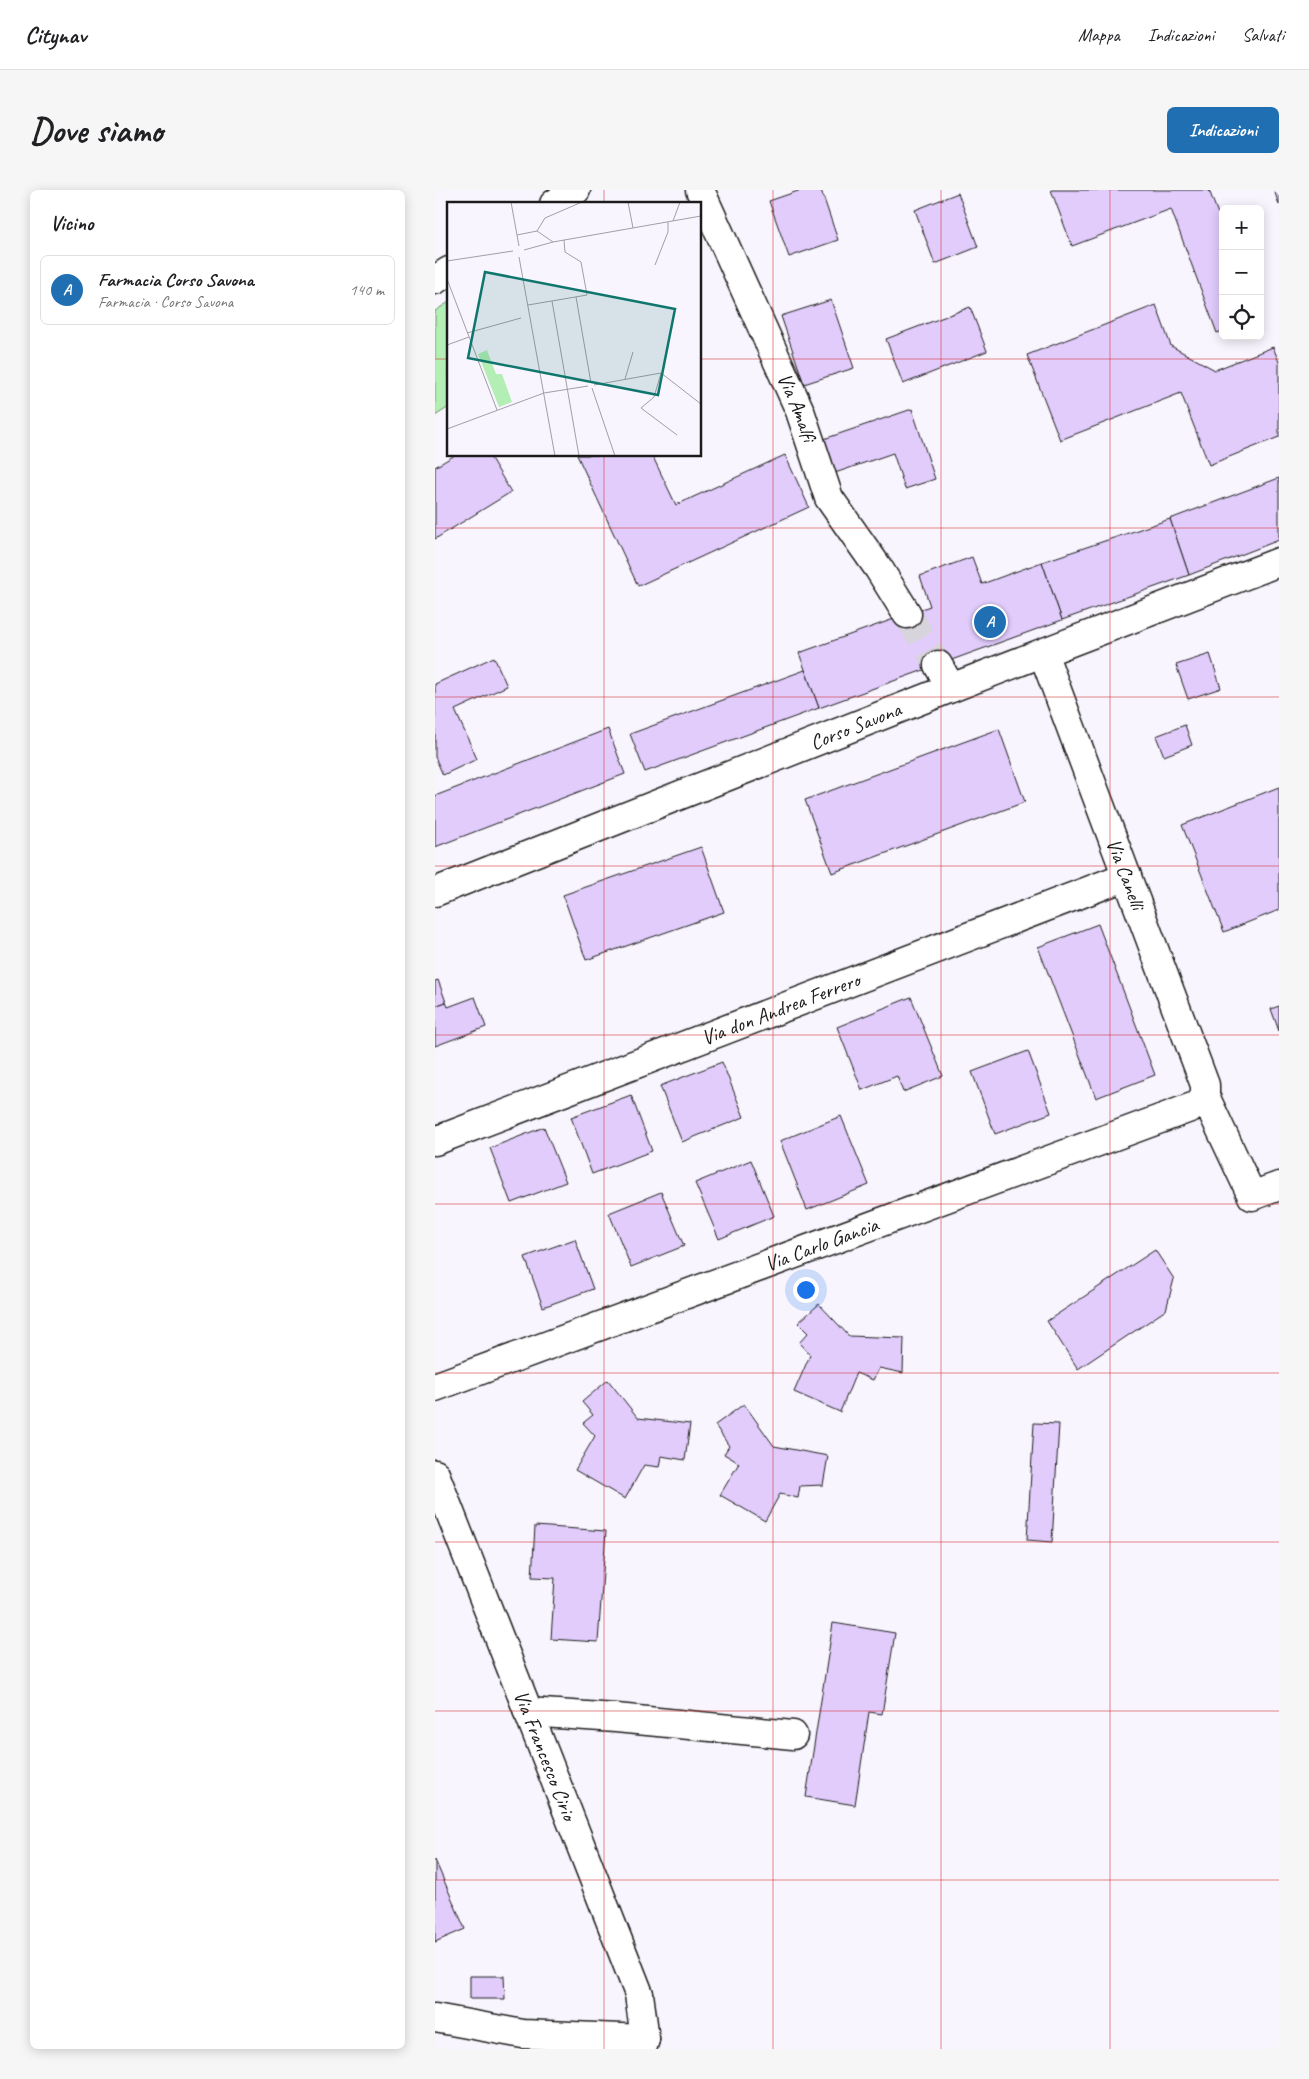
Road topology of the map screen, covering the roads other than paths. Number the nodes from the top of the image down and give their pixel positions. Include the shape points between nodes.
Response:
1 (576, 190) edge
2 (700, 190) edge
3 (557, 202) edge
4 (447, 272) edge
5 (435, 280) edge
6 (1279, 562) edge
7 (907, 614) tunnel mouth
8 (1043, 653) junction
9 (1127, 876) junction
10 (435, 892) edge
11 (1205, 1096) junction
12 (435, 1141) edge
13 (1279, 1186) edge
14 (435, 1387) edge
15 (435, 1474) edge
16 (528, 1712) junction
17 (793, 1735) dead end
18 (435, 2018) edge
19 (643, 2044) edge

1 - 3 street
2 - 7 street, Via Amalfi via 800,412 829,498
4 - 5 street
6 - 8 street, Corso Savona
8 - 9 street, Via Canelli
8 - 10 street, Corso Savona via 945,677
9 - 11 street, Via Canelli via 1205,1085
9 - 12 street, Via don Andrea Ferrero
11 - 13 street, Via Canelli via 1252,1196
11 - 14 street, Via Carlo Gancia via 1198,1105
15 - 16 street, Via Francesco Cirio
16 - 17 street
16 - 19 street, Via Francesco Cirio via 639,1994
18 - 19 street, Via Francesco Cirio via 523,2034

